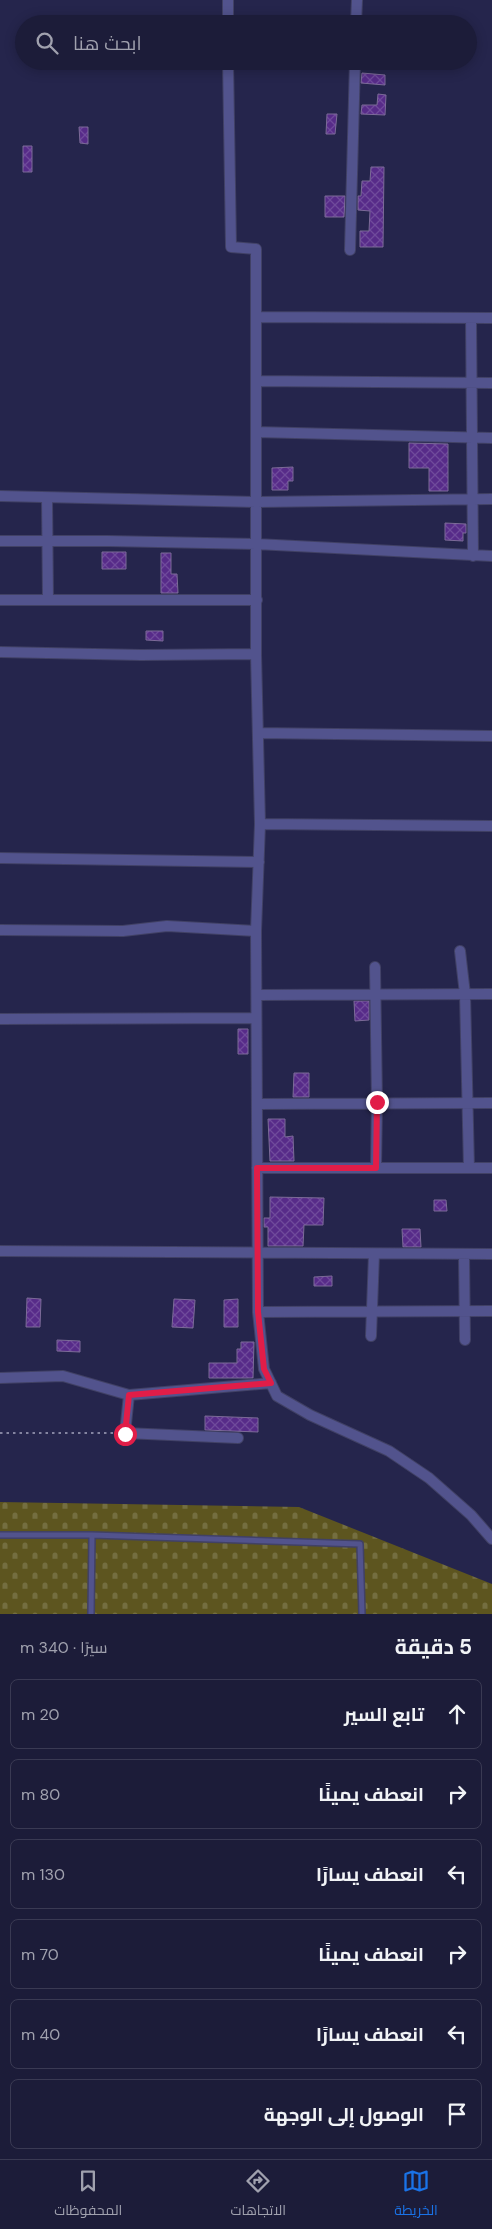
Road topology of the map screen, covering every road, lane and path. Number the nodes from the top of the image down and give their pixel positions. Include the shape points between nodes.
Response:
1 (228, 0) edge
2 (357, 0) edge
3 (228, 15) edge
4 (356, 15) edge
5 (228, 70) edge
6 (355, 70) edge
7 (350, 250) dead end
8 (256, 317) junction
9 (471, 318) junction
10 (492, 318) edge
11 (258, 381) junction
12 (471, 383) junction
13 (492, 383) edge
14 (256, 432) junction
15 (471, 438) junction
16 (492, 438) edge
17 (0, 496) edge
18 (47, 498) junction
19 (472, 499) junction
20 (492, 499) edge
21 (256, 502) junction
22 (0, 541) edge
23 (47, 541) junction
24 (256, 544) junction
25 (474, 556) junction
26 (492, 556) edge
27 (0, 600) edge
28 (48, 600) junction
29 (257, 600) junction
30 (0, 652) edge
31 (256, 654) junction
32 (258, 733) junction
33 (492, 736) edge
34 (260, 824) junction
35 (492, 826) edge
36 (0, 858) edge
37 (259, 862) junction
38 (0, 930) edge
39 (256, 931) junction
40 (460, 951) dead end
41 (375, 968) dead end
42 (375, 994) junction
43 (465, 994) junction
44 (492, 994) edge
45 (257, 995) junction
46 (256, 1018) junction
47 (0, 1019) edge
48 (377, 1102) junction
49 (467, 1103) junction
50 (492, 1103) edge
51 (257, 1104) junction
52 (257, 1168) junction
53 (376, 1168) junction
54 (470, 1168) junction
55 (492, 1168) edge
56 (0, 1251) edge
57 (258, 1253) junction
58 (374, 1254) junction
59 (464, 1254) junction
60 (492, 1254) edge
61 (464, 1311) junction
62 (492, 1311) edge
63 (258, 1312) junction
64 (371, 1312) junction
65 (371, 1336) dead end
66 (465, 1340) dead end
67 (0, 1378) edge
68 (271, 1383) junction
69 (129, 1395) junction
70 (0, 1433) edge
71 (125, 1434) junction
72 (238, 1438) dead end
73 (0, 1535) edge
74 (92, 1535) junction
75 (492, 1539) edge
76 (91, 1614) edge
77 (362, 1614) edge

1 - 3 street
2 - 4 street
5 - 8 street via 231,247 256,249
6 - 7 street
8 - 9 street
8 - 11 street
9 - 10 street
9 - 12 street
11 - 12 street
11 - 14 street
12 - 13 street
12 - 15 street
14 - 15 street
14 - 21 street
15 - 16 street
15 - 19 street
17 - 18 street
18 - 21 street
18 - 23 street
19 - 20 street
19 - 21 street
19 - 25 street
21 - 24 street
22 - 23 street
23 - 24 street
23 - 28 street
24 - 25 street
24 - 29 street
25 - 26 street
27 - 28 street
28 - 29 street
29 - 31 street
30 - 31 street
31 - 32 street
32 - 33 street
32 - 34 street
34 - 35 street
34 - 37 street
36 - 37 street
37 - 39 street
38 - 39 street via 123,931 167,926
39 - 45 street
40 - 43 street
41 - 42 street
42 - 43 street
42 - 45 street
42 - 48 street
43 - 44 street
43 - 49 street
45 - 46 street
46 - 47 street
46 - 51 street
48 - 49 street
48 - 51 street
48 - 53 street
49 - 50 street
49 - 54 street
51 - 52 street
52 - 53 street
52 - 57 street
53 - 54 street
54 - 55 street
56 - 57 street
57 - 58 street
57 - 63 street
58 - 59 street
58 - 64 street
59 - 60 street
59 - 61 street
61 - 62 street
61 - 64 street
61 - 66 street
63 - 64 street
63 - 68 street via 264,1369
64 - 65 street
67 - 69 street via 63,1376
68 - 69 street
68 - 75 street via 278,1396 310,1415 389,1451 430,1478
69 - 71 street
70 - 71 path
71 - 72 street
73 - 74 lane
74 - 76 lane
74 - 77 lane via 360,1544

